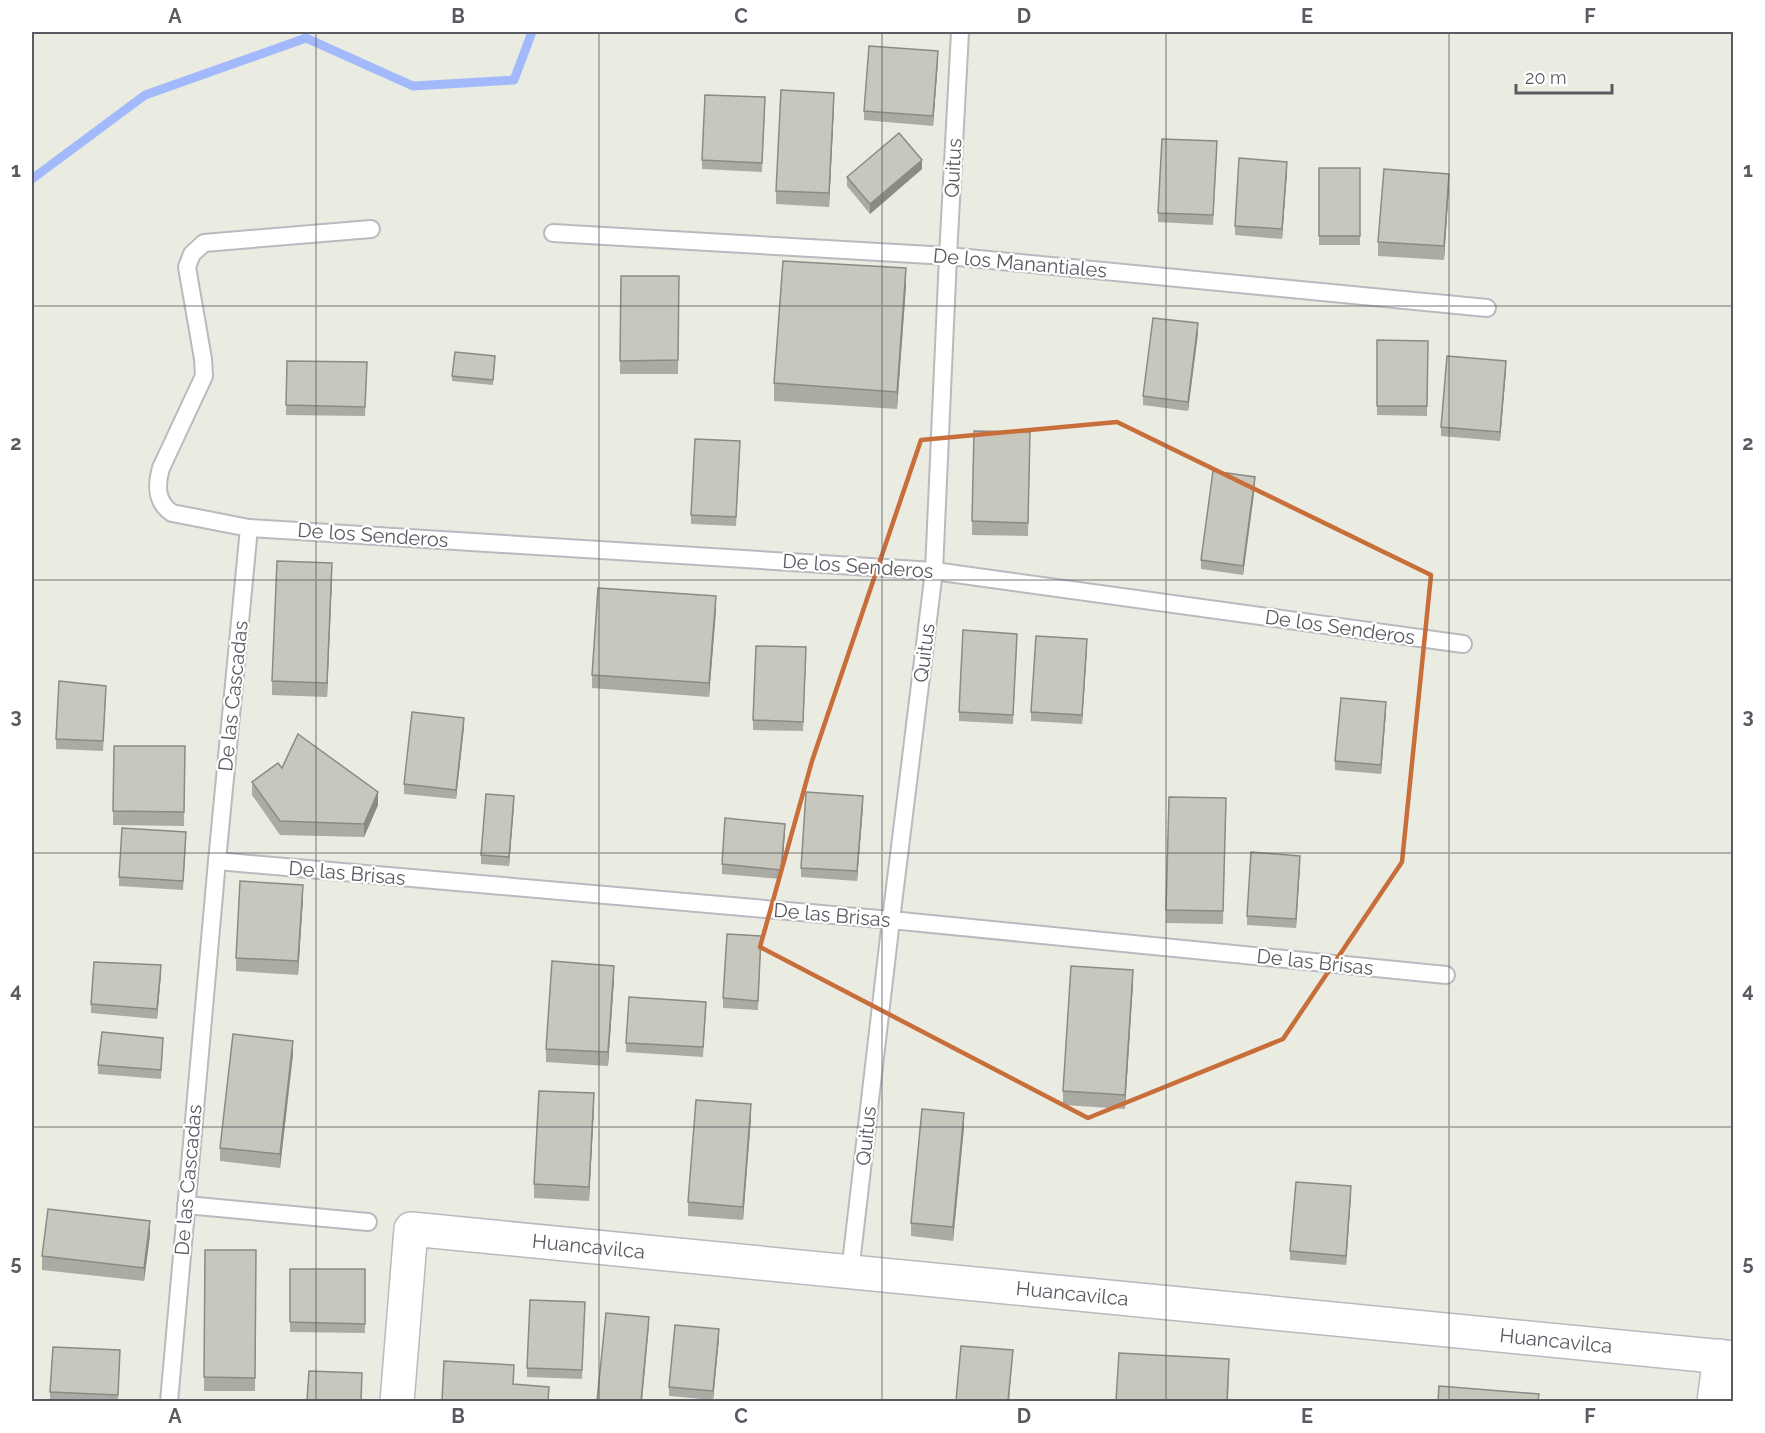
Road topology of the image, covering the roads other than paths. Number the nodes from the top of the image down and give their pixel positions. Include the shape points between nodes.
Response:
1 (960, 32) edge
2 (372, 229) dead end
3 (553, 233) dead end
4 (948, 256) junction
5 (1487, 308) dead end
6 (249, 528) junction
7 (934, 571) junction
8 (1463, 644) dead end
9 (217, 861) junction
10 (891, 920) junction
11 (1446, 975) dead end
12 (186, 1205) junction
13 (368, 1222) dead end
14 (850, 1272) junction
15 (1727, 1357) edge
16 (169, 1401) edge
17 (397, 1401) edge
18 (1714, 1401) edge

1 - 4 lane, Quitus
2 - 6 lane via 204,243 192,254 187,267 204,376 161,468 157,481 159,497 164,508 172,513
3 - 4 lane, De los Manantiales
4 - 5 lane, De los Manantiales
4 - 7 lane, Quitus
6 - 7 lane, De los Senderos
6 - 9 lane, De las Cascadas
7 - 8 lane, De los Senderos
7 - 10 lane, Quitus
9 - 10 lane, De las Brisas
9 - 12 lane, De las Cascadas
10 - 11 lane, De las Brisas
10 - 14 lane, Quitus
12 - 13 lane
12 - 16 lane, De las Cascadas
14 - 15 street, Huancavilca
14 - 17 street, Huancavilca via 411,1229
15 - 18 street

